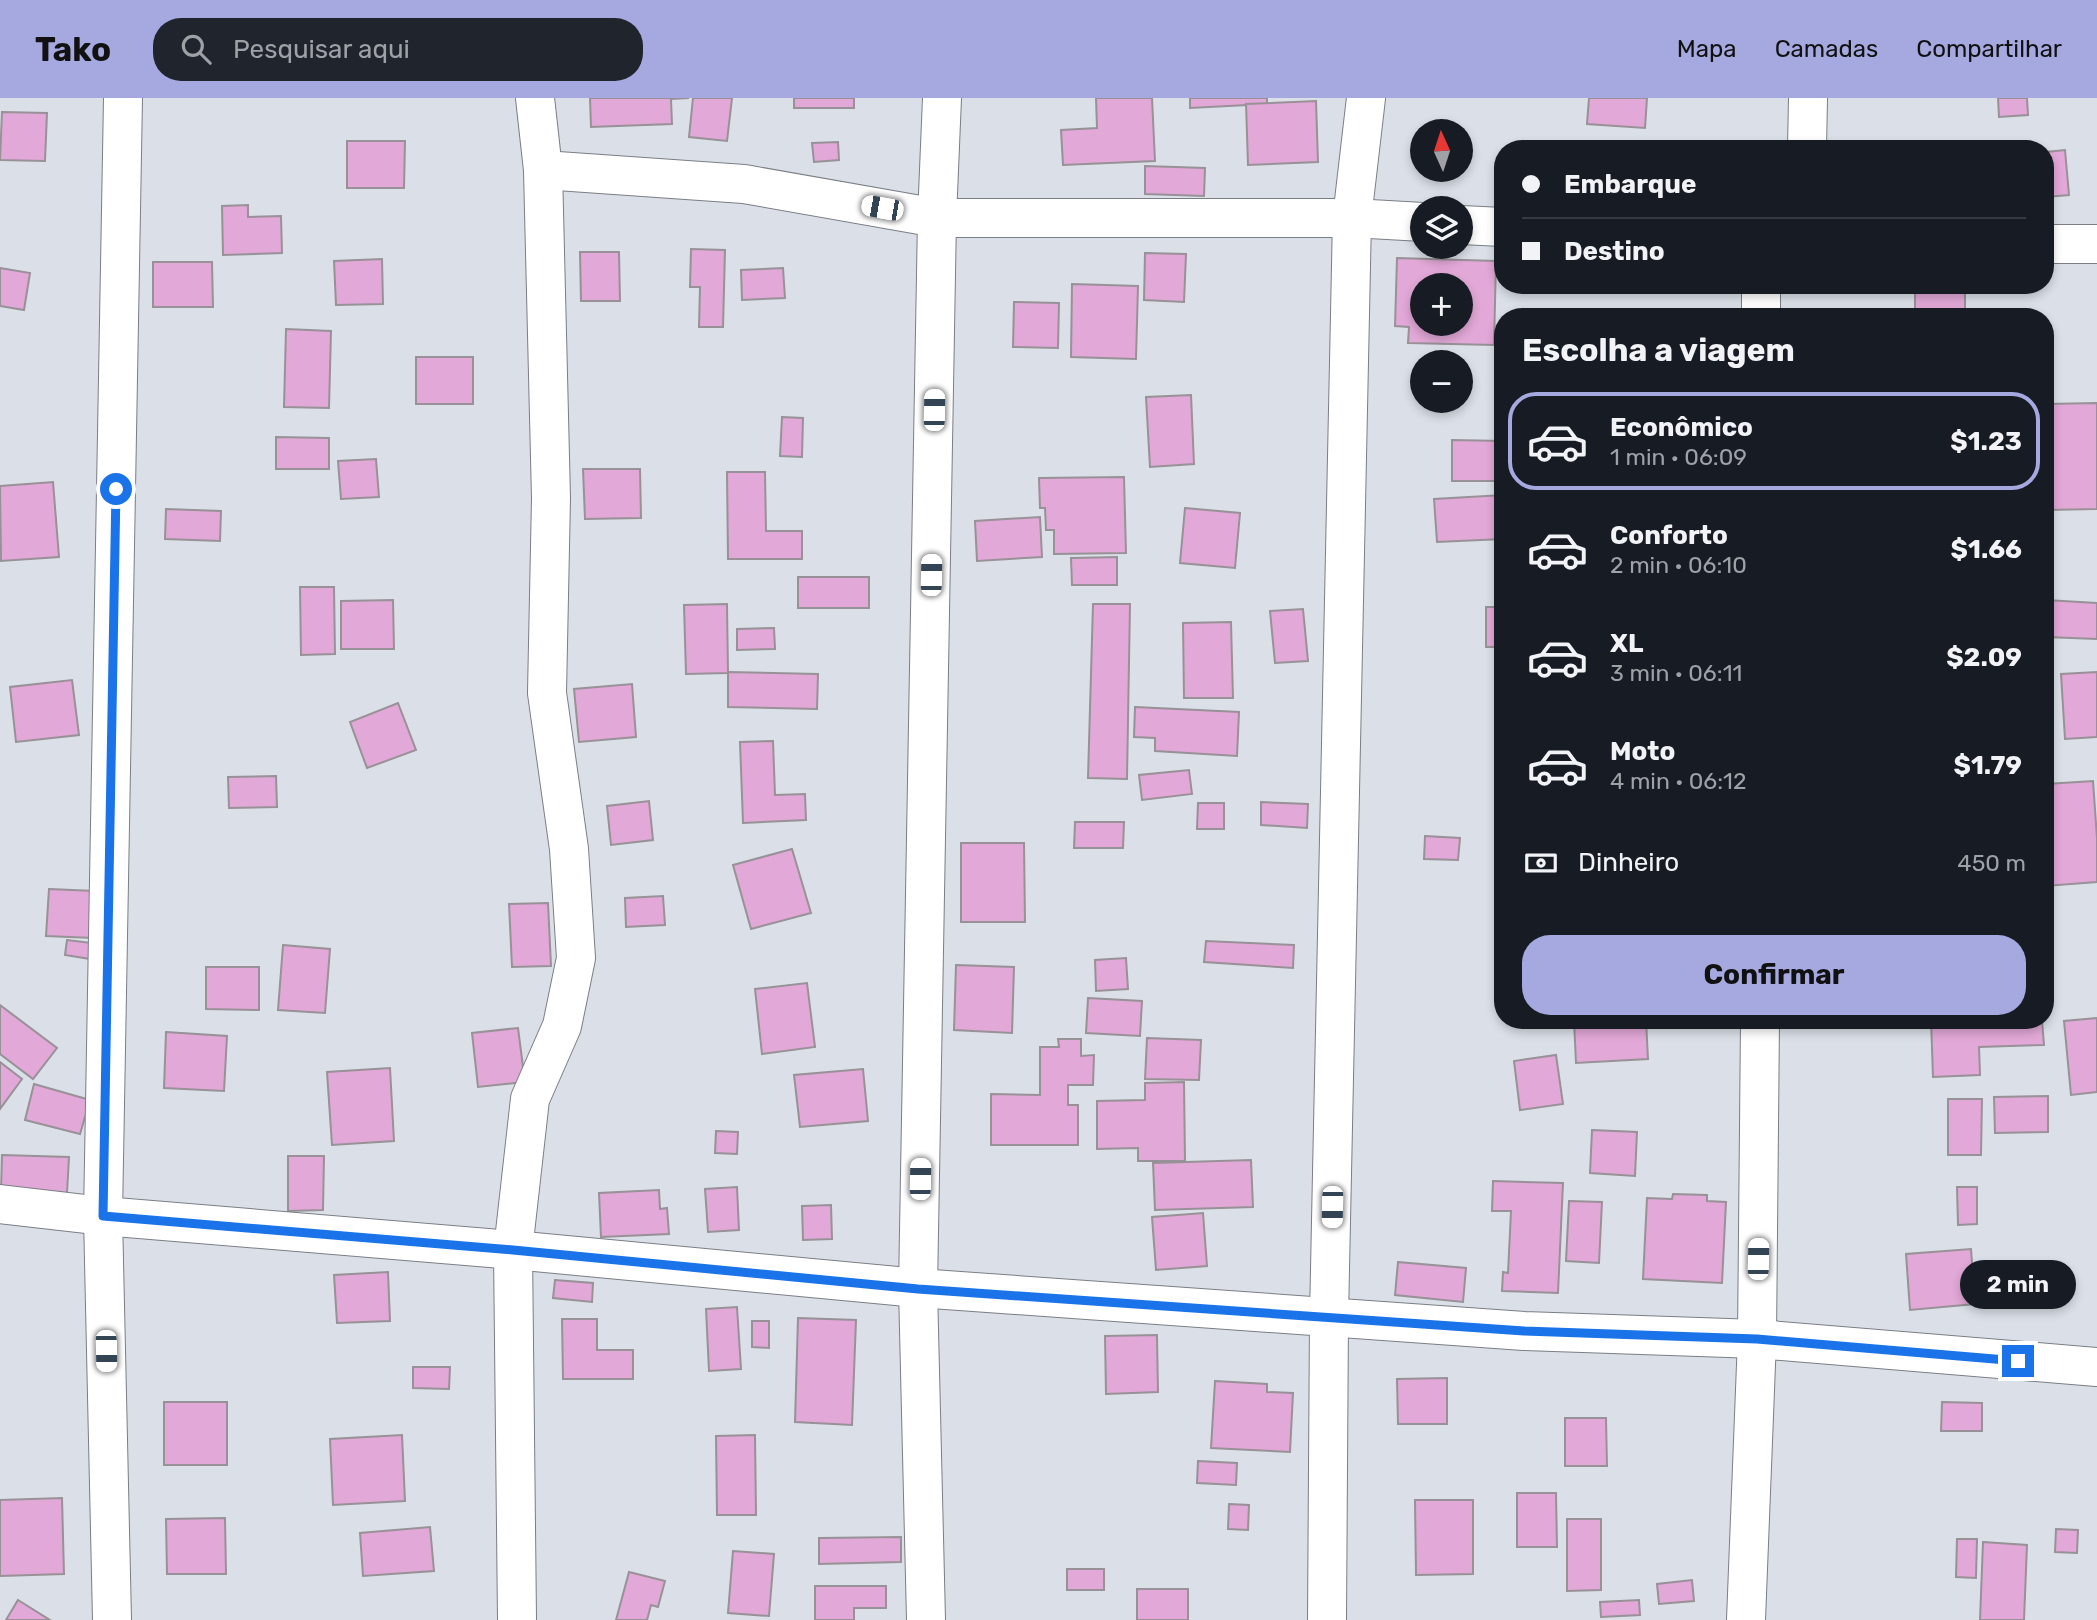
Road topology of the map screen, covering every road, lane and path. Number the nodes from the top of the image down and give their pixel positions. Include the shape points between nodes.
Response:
1 (123, 98) edge
2 (536, 98) edge
3 (942, 98) edge
4 (1366, 98) edge
5 (1808, 98) edge
6 (1807, 140) edge
7 (543, 170) junction
8 (937, 218) junction
9 (1352, 218) junction
10 (1410, 221) edge
11 (1473, 226) edge
12 (1494, 227) edge
13 (2054, 244) edge
14 (2097, 244) edge
15 (1760, 1029) edge
16 (0, 1204) edge
17 (103, 1216) junction
18 (513, 1250) junction
19 (918, 1289) junction
20 (1329, 1317) junction
21 (1757, 1339) junction
22 (2097, 1367) edge
23 (112, 1620) edge
24 (517, 1620) edge
25 (926, 1620) edge
26 (1327, 1620) edge
27 (1746, 1620) edge

1 - 17 street
2 - 7 street
3 - 8 street
4 - 9 street
5 - 6 street
7 - 8 street via 744,184
7 - 18 street via 551,498 547,693 569,849 576,958 562,1026 530,1099
8 - 9 street
8 - 19 street
9 - 10 street
9 - 20 street
11 - 12 street
13 - 14 street
15 - 21 street
16 - 17 street
17 - 18 street
17 - 23 street
18 - 19 street
18 - 24 street
19 - 20 street
19 - 25 street
20 - 21 street via 1524,1331
20 - 26 street
21 - 22 street
21 - 27 street

